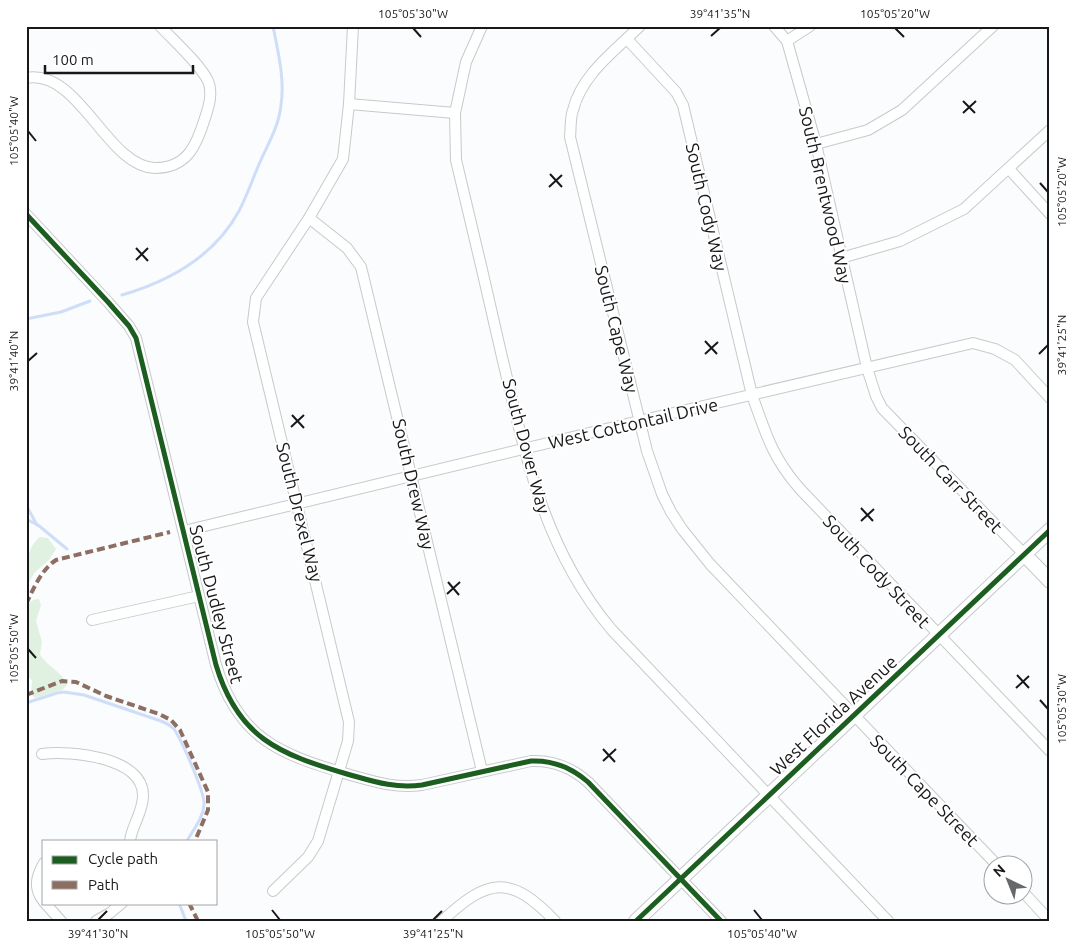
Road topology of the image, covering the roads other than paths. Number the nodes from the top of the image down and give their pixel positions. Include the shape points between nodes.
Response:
1 (160, 26) edge
2 (353, 26) edge
3 (482, 26) edge
4 (640, 26) edge
5 (774, 26) edge
6 (810, 26) edge
7 (993, 26) edge
8 (627, 39) junction
9 (787, 40) junction
10 (26, 78) edge
11 (348, 104) junction
12 (455, 113) junction
13 (1050, 130) edge
14 (816, 144) junction
15 (1009, 169) junction
16 (26, 214) edge
17 (1050, 214) edge
18 (309, 218) junction
19 (841, 258) junction
20 (866, 368) junction
21 (752, 395) junction
22 (1050, 398) edge
23 (639, 421) junction
24 (524, 449) junction
25 (412, 476) junction
26 (298, 504) junction
27 (1050, 530) edge
28 (184, 531) junction
29 (1024, 554) junction
30 (1050, 581) edge
31 (198, 596) junction
32 (92, 620) dead end
33 (938, 635) junction
34 (853, 715) junction
35 (1050, 751) edge
36 (42, 754) dead end
37 (339, 771) junction
38 (482, 771) junction
39 (768, 796) junction
40 (130, 840) edge
41 (986, 854) edge
42 (42, 867) edge
43 (680, 879) junction
44 (273, 891) dead end
45 (42, 899) edge
46 (46, 904) edge
47 (121, 904) edge
48 (1034, 904) edge
49 (61, 921) edge
50 (96, 921) edge
51 (442, 921) edge
52 (555, 921) edge
53 (636, 921) edge
54 (721, 921) edge
55 (888, 921) edge
56 (1050, 921) edge

1 - 10 street via 198,67 209,86 209,103 199,138 188,155 175,163 156,168 140,165 127,156 61,87 44,78
2 - 11 street, South Drexel Way
3 - 12 street, South Dover Way via 466,62
4 - 8 street, South Cape Way
5 - 9 street, South Brentwood Way
6 - 9 street
7 - 14 street via 902,110 868,130
8 - 21 street, South Cody Way via 676,92 683,105
8 - 23 street, South Cape Way via 591,74 580,91 572,110 570,136
9 - 14 street, South Brentwood Way
11 - 12 street
11 - 18 street, South Drexel Way via 343,159
12 - 24 street, South Dover Way via 456,160
13 - 15 street
14 - 19 street, South Brentwood Way
15 - 17 street
15 - 19 street via 964,209 940,222 900,241
16 - 28 street, South Dudley Street via 108,302 135,336
18 - 25 street, South Drew Way via 347,248 362,267
18 - 26 street, South Drexel Way via 256,298 253,322
19 - 20 street, South Brentwood Way
20 - 21 street, West Cottontail Drive
20 - 22 street, West Cottontail Drive via 973,343 995,349 1015,360
20 - 29 street, South Carr Street via 882,408
21 - 23 street, West Cottontail Drive
21 - 33 street, South Cody Street via 768,440 784,470
23 - 24 street, West Cottontail Drive
23 - 34 street, South Cape Way via 662,494 682,529 710,564
24 - 25 street, West Cottontail Drive
24 - 39 street, South Dover Way via 550,528 588,599 626,646
25 - 26 street, West Cottontail Drive
25 - 38 street, South Drew Way
26 - 28 street, West Cottontail Drive
26 - 37 street, South Drexel Way via 348,715 349,733
27 - 29 street, West Florida Avenue
28 - 31 street, South Dudley Street
29 - 30 street, South Carr Street
29 - 33 street, West Florida Avenue
31 - 32 street
31 - 37 street, South Dudley Street via 219,676 226,694 243,719 283,751
33 - 34 street, West Florida Avenue
33 - 35 street, South Cody Street
34 - 39 street, West Florida Avenue
34 - 41 street, South Cape Street
36 - 40 street via 85,755 117,764 135,775 143,797
37 - 38 street, South Dudley Street via 402,787
37 - 44 street, South Drexel Way via 318,841 305,860
38 - 43 street, South Dudley Street via 542,761 572,770 594,788
39 - 43 street, West Florida Avenue
39 - 55 street, South Dover Way
42 - 45 street via 36,887
43 - 53 street, West Florida Avenue
43 - 54 street, South Dudley Street
46 - 49 street
47 - 50 street
48 - 56 street
51 - 52 street via 472,895 502,888 530,897

